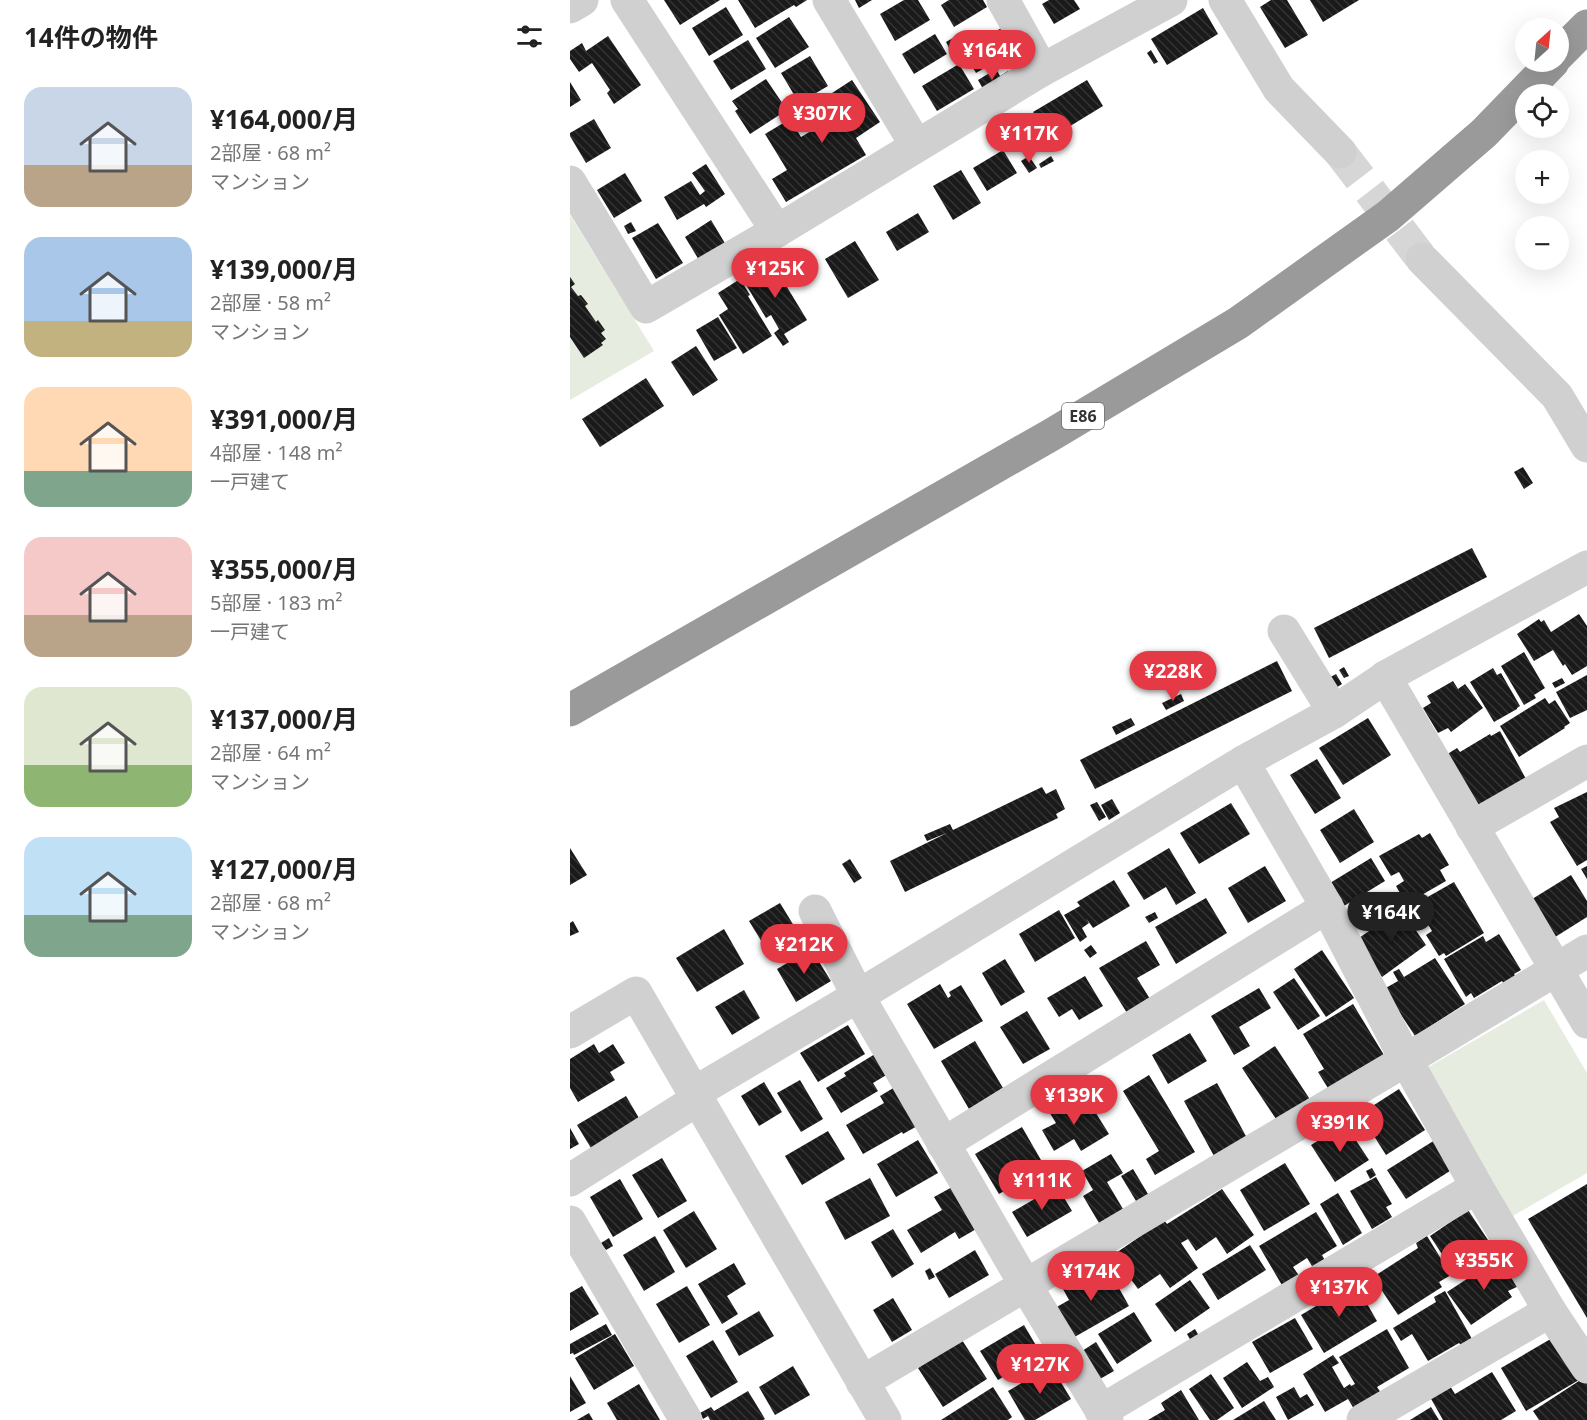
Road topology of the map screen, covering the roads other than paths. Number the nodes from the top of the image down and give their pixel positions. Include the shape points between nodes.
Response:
1 (582, 0) edge
2 (627, 0) edge
3 (829, 0) edge
4 (1003, 0) edge
5 (1171, 0) edge
6 (1225, 0) edge
7 (570, 7) edge
8 (1587, 26) edge
9 (1569, 44) edge
10 (1042, 70) junction
11 (1542, 72) edge
12 (916, 146) junction
13 (1340, 152) tunnel mouth
14 (570, 182) edge
15 (777, 231) junction
16 (1422, 259) tunnel mouth
17 (1587, 446) edge
18 (1587, 567) edge
19 (1284, 631) dead end
20 (1385, 677) junction
21 (570, 710) edge
22 (1334, 712) junction
23 (1587, 761) edge
24 (1243, 762) junction
25 (1472, 827) junction
26 (1327, 907) junction
27 (815, 911) dead end
28 (1587, 951) edge
29 (1555, 970) junction
30 (858, 996) junction
31 (1587, 1022) edge
32 (570, 1032) edge
33 (1406, 1060) junction
34 (696, 1096) junction
35 (943, 1144) junction
36 (570, 1180) edge
37 (1477, 1187) junction
38 (570, 1222) edge
39 (1026, 1286) junction
40 (1550, 1311) junction
41 (1587, 1367) edge
42 (862, 1382) junction
43 (1104, 1415) edge
44 (686, 1420) edge
45 (885, 1420) edge
46 (1363, 1420) edge

1 - 7 street
2 - 15 street
3 - 12 street
4 - 10 street
5 - 10 street
6 - 13 street via 1279,89
8 - 9 highway
10 - 12 street
11 - 21 highway, E86 via 1484,133 1388,216 1238,323 1051,435
12 - 15 street
14 - 15 street via 646,307
16 - 17 street via 1557,396
18 - 20 street
19 - 22 street
20 - 22 street
20 - 25 street
22 - 24 street
23 - 25 street
24 - 26 street
24 - 30 street
25 - 29 street
26 - 33 street
26 - 35 street
27 - 30 street
28 - 29 street
29 - 31 street
29 - 33 street
30 - 34 street
30 - 35 street
32 - 34 street via 636,993
33 - 37 street
33 - 39 street
34 - 36 street
34 - 42 street
35 - 39 street
37 - 40 street
37 - 43 street
38 - 44 street
39 - 42 street
39 - 43 street
40 - 41 street
40 - 46 street
42 - 45 street

